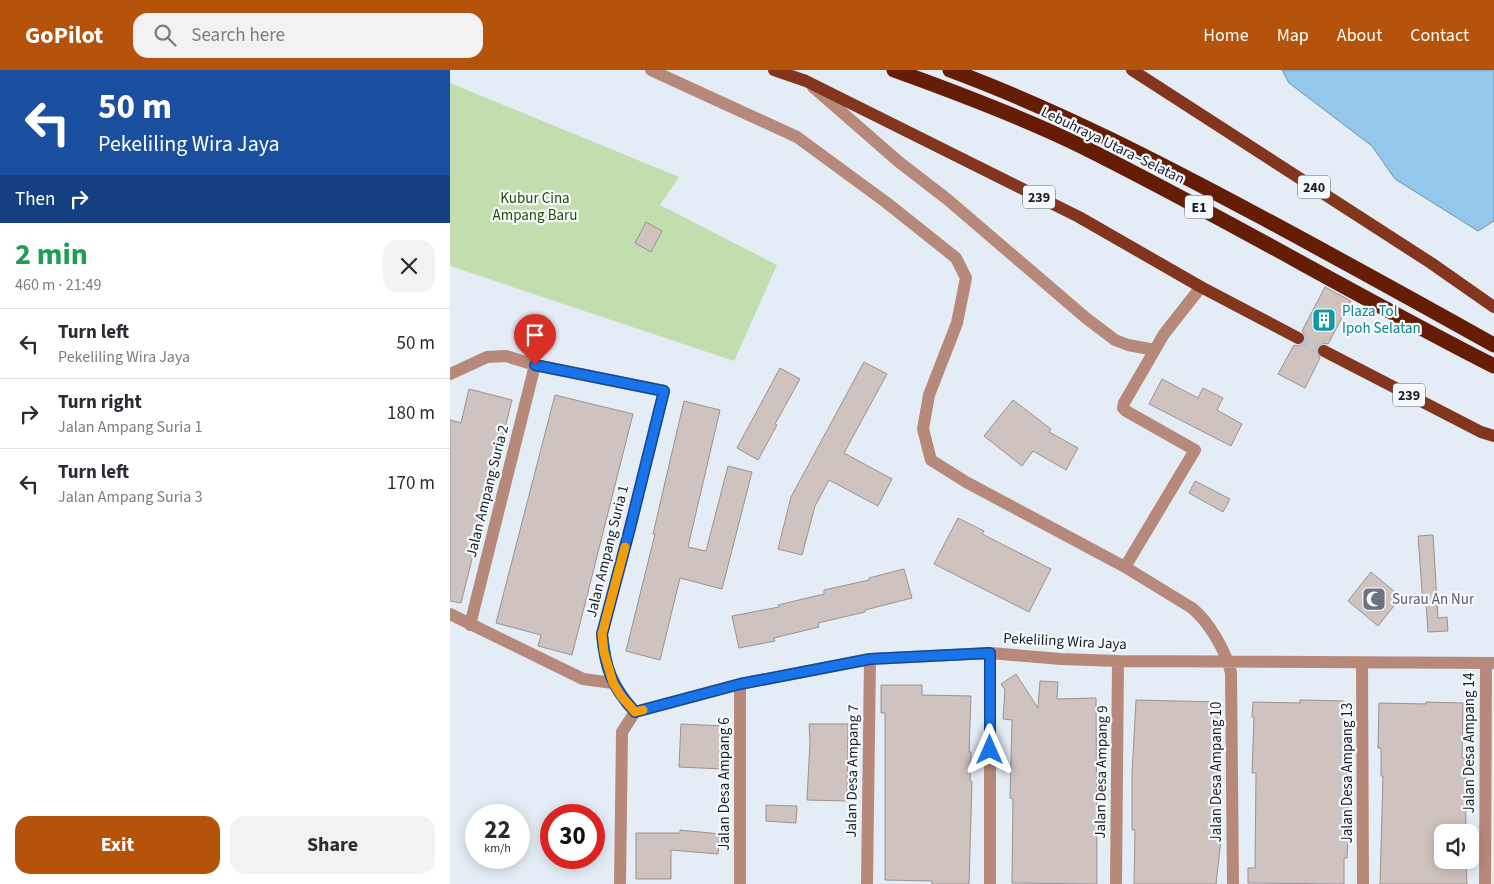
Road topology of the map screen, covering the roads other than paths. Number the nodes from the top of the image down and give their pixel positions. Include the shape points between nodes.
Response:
1 (651, 70) edge
2 (774, 70) edge
3 (894, 70) edge
4 (950, 70) edge
5 (1132, 70) edge
6 (806, 81) junction
7 (1201, 287) junction
8 (1494, 307) edge
9 (1298, 338) tunnel mouth
10 (1494, 345) edge
11 (1155, 350) junction
12 (1324, 351) tunnel mouth
13 (535, 365) junction
14 (1494, 366) edge
15 (450, 374) edge
16 (1494, 436) edge
17 (1124, 567) junction
18 (450, 614) edge
19 (470, 625) junction
20 (990, 653) junction
21 (870, 659) junction
22 (1228, 660) junction
23 (1118, 661) junction
24 (1362, 663) junction
25 (1490, 663) edge
26 (613, 683) junction
27 (740, 684) junction
28 (635, 712) junction
29 (620, 884) edge
30 (740, 884) edge
31 (867, 884) edge
32 (990, 884) edge
33 (1116, 884) edge
34 (1233, 884) edge
35 (1363, 884) edge
36 (1485, 884) edge

1 - 17 street via 797,137 956,258 966,278 957,323 929,395 923,430 931,460
2 - 6 main road, 239
3 - 14 highway, Lebuhraya Utara–Selatan / E1 via 990,105 1082,147
4 - 10 highway, Lebuhraya Utara–Selatan / E1 via 1017,97 1176,171
5 - 8 main road, 240 via 1423,257
6 - 7 main road, 239 via 1079,217
6 - 11 street via 1086,318 1115,340
7 - 9 main road, 239
7 - 11 street
11 - 17 street via 1123,408 1195,450
12 - 16 main road, 239
13 - 15 street via 506,356 487,357
13 - 19 street, Jalan Ampang Suria 2
13 - 26 street, Jalan Ampang Suria 1 via 664,391 602,634
17 - 22 street via 1203,617
18 - 19 street
19 - 26 street via 583,679
20 - 21 street, Pekeliling Wira Jaya
20 - 23 street, Pekeliling Wira Jaya
20 - 32 street
21 - 27 street, Pekeliling Wira Jaya
21 - 31 street, Jalan Desa Ampang 7
22 - 23 street, Pekeliling Wira Jaya
22 - 24 street, Pekeliling Wira Jaya
22 - 34 street, Jalan Desa Ampang 10 via 1231,673
23 - 33 street, Jalan Desa Ampang 9
24 - 25 street, Pekeliling Wira Jaya
24 - 35 street, Jalan Desa Ampang 13
25 - 36 street, Jalan Desa Ampang 14
26 - 28 street, Jalan Ampang Suria 1
27 - 28 street, Pekeliling Wira Jaya
27 - 30 street, Jalan Desa Ampang 6
28 - 29 street via 622,732

